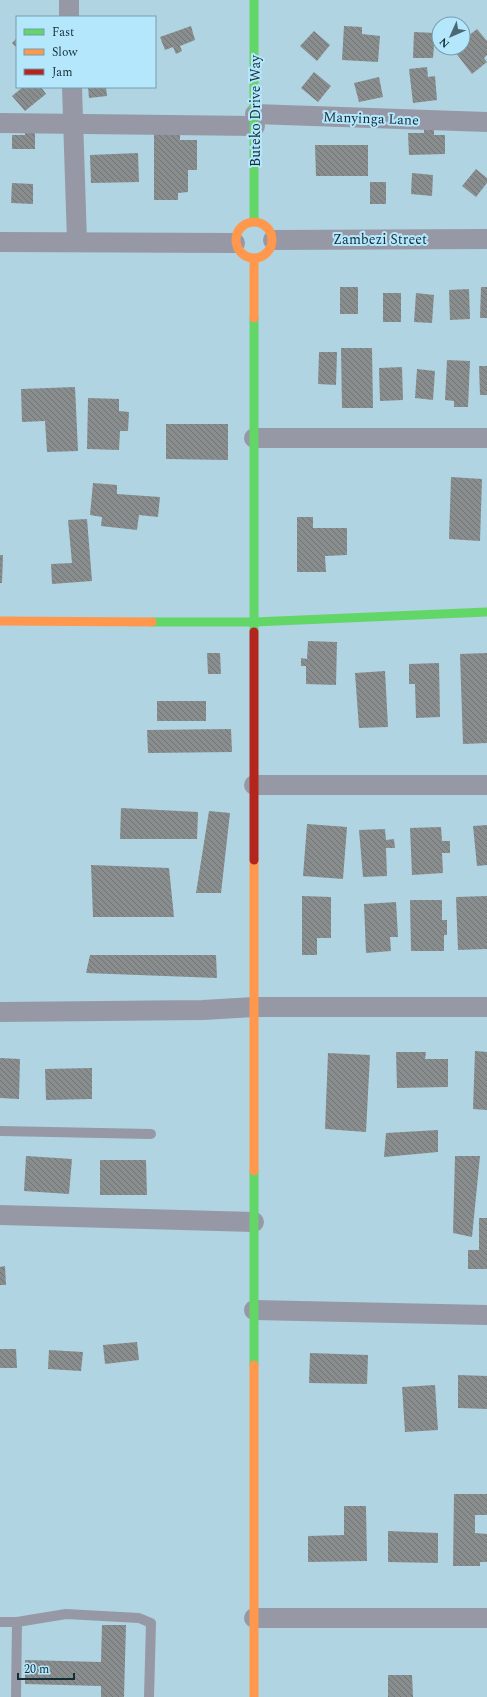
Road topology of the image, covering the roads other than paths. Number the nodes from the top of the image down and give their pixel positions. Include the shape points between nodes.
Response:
1 (68, 0) edge
2 (254, 0) edge
3 (69, 16) edge
4 (72, 88) edge
5 (255, 120) junction
6 (487, 122) edge
7 (0, 123) edge
8 (73, 124) junction
9 (254, 221) junction
10 (487, 239) edge
11 (273, 240) junction
12 (0, 242) edge
13 (77, 242) junction
14 (235, 243) junction
15 (254, 259) junction
16 (254, 438) junction
17 (487, 438) edge
18 (487, 612) edge
19 (0, 621) edge
20 (254, 622) junction
21 (254, 785) junction
22 (487, 785) edge
23 (254, 1007) junction
24 (487, 1008) edge
25 (0, 1012) edge
26 (0, 1131) edge
27 (151, 1134) dead end
28 (0, 1215) edge
29 (254, 1222) junction
30 (254, 1310) junction
31 (487, 1315) edge
32 (254, 1618) junction
33 (487, 1618) edge
34 (0, 1622) edge
35 (17, 1622) junction
36 (16, 1697) edge
37 (149, 1697) edge
38 (254, 1697) edge

1 - 3 street
2 - 5 street, Buteko Drive Way
4 - 8 street
5 - 6 street, Manyinga Lane
5 - 8 street, Manyinga Lane
5 - 9 street, Buteko Drive Way
7 - 8 street, Manyinga Lane
8 - 13 street
9 - 11 street via 263,223 270,230
9 - 14 street via 243,224 236,233
10 - 11 street, Zambezi Street
11 - 15 street via 270,249 263,256
12 - 13 street
13 - 14 street
14 - 15 street via 245,257
15 - 16 street
16 - 17 street
16 - 20 street
18 - 20 street
19 - 20 street
20 - 21 street
21 - 22 street
21 - 23 street
23 - 24 street
23 - 25 street
23 - 29 street
26 - 27 lane
28 - 29 street
29 - 30 street
30 - 31 street
30 - 32 street
32 - 33 street
32 - 38 street
34 - 35 lane
35 - 36 lane
35 - 37 lane via 66,1614 139,1618 151,1623

